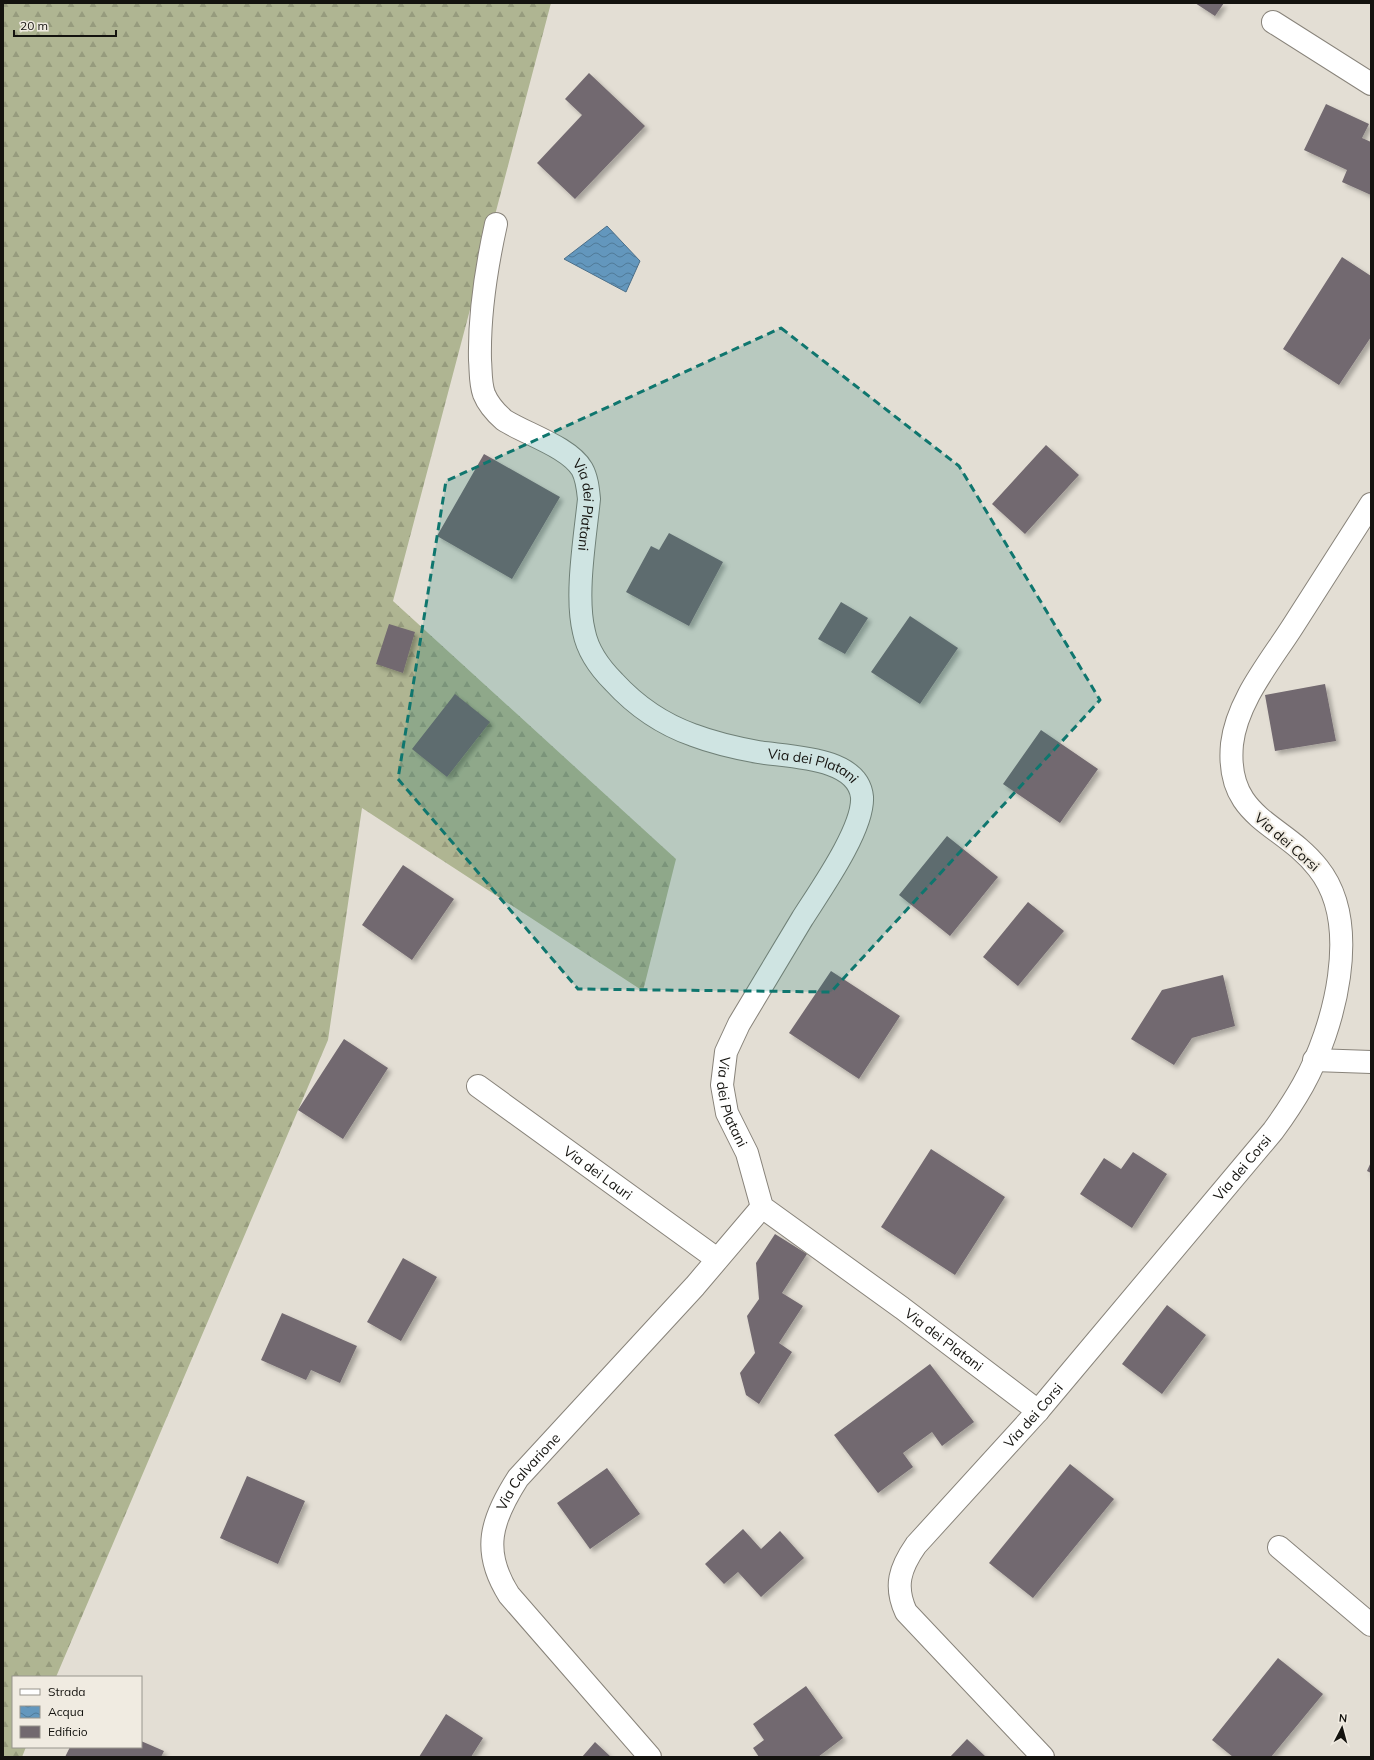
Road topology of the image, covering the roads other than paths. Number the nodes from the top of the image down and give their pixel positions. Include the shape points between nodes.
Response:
1 (1273, 22) dead end
2 (1371, 84) edge
3 (496, 224) dead end
4 (1371, 504) edge
5 (1314, 1060) junction
6 (1371, 1062) edge
7 (478, 1086) dead end
8 (762, 1207) junction
9 (717, 1259) junction
10 (1038, 1411) junction
11 (1278, 1547) dead end
12 (1371, 1625) edge
13 (650, 1757) edge
14 (1043, 1757) edge

1 - 2 street
3 - 8 street, Via dei Platani via 488,262 480,336 480,373 484,393 504,420 565,453 582,470 588,485 589,499 580,598 581,616 584,633 597,662 635,703 669,725 694,736 737,748 802,757 828,764 842,770 860,787 861,810 840,857 739,1024 726,1052 722,1085 724,1100 732,1124 747,1153
4 - 5 street, Via dei Corsi via 1247,701 1234,732 1232,746 1234,775 1248,808 1317,866 1333,891 1337,904 1341,956 1330,1016
5 - 6 street
5 - 10 street, Via dei Corsi via 1294,1100 1273,1131
7 - 9 street, Via dei Lauri
8 - 9 street, Via Calvarione
8 - 10 street, Via dei Platani
9 - 13 street, Via Calvarione via 518,1478 499,1509 492,1541 498,1575 509,1595
10 - 14 street, Via dei Corsi via 916,1545 902,1569 899,1584 900,1598 906,1612
11 - 12 street

